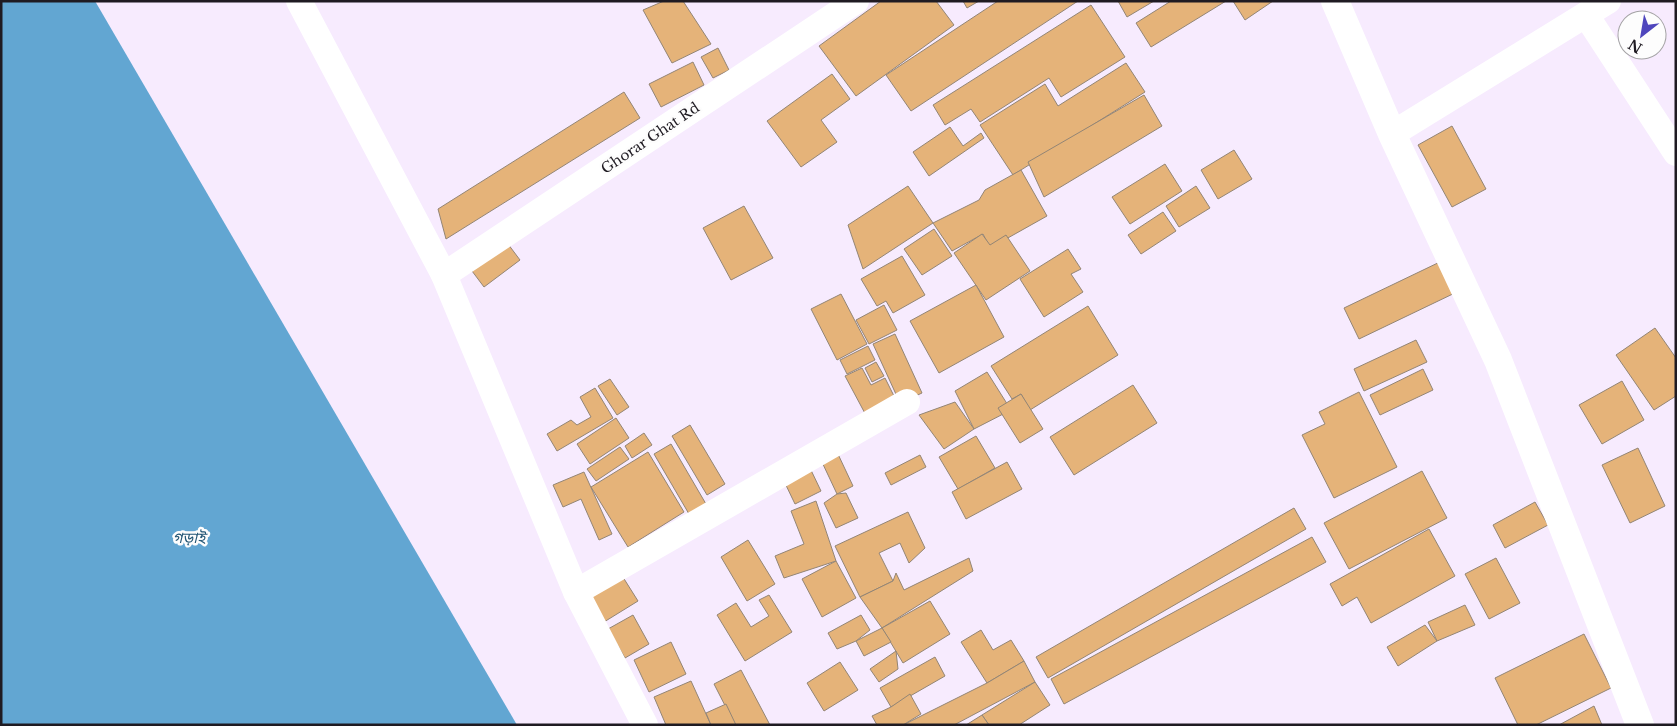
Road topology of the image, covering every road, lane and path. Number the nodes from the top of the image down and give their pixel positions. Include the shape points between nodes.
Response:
1 (299, 1) edge
2 (856, 1) edge
3 (1335, 1) edge
4 (1608, 1) edge
5 (1586, 15) junction
6 (1392, 134) junction
7 (1676, 153) edge
8 (444, 274) junction
9 (908, 402) dead end
10 (576, 592) junction
11 (645, 725) edge
12 (1640, 725) edge

1 - 8 street
2 - 8 street, Ghorar Ghat Rd
3 - 6 street
4 - 5 street
5 - 6 street
5 - 7 street
6 - 12 street via 1498,360
8 - 10 street
9 - 10 street
10 - 11 street

